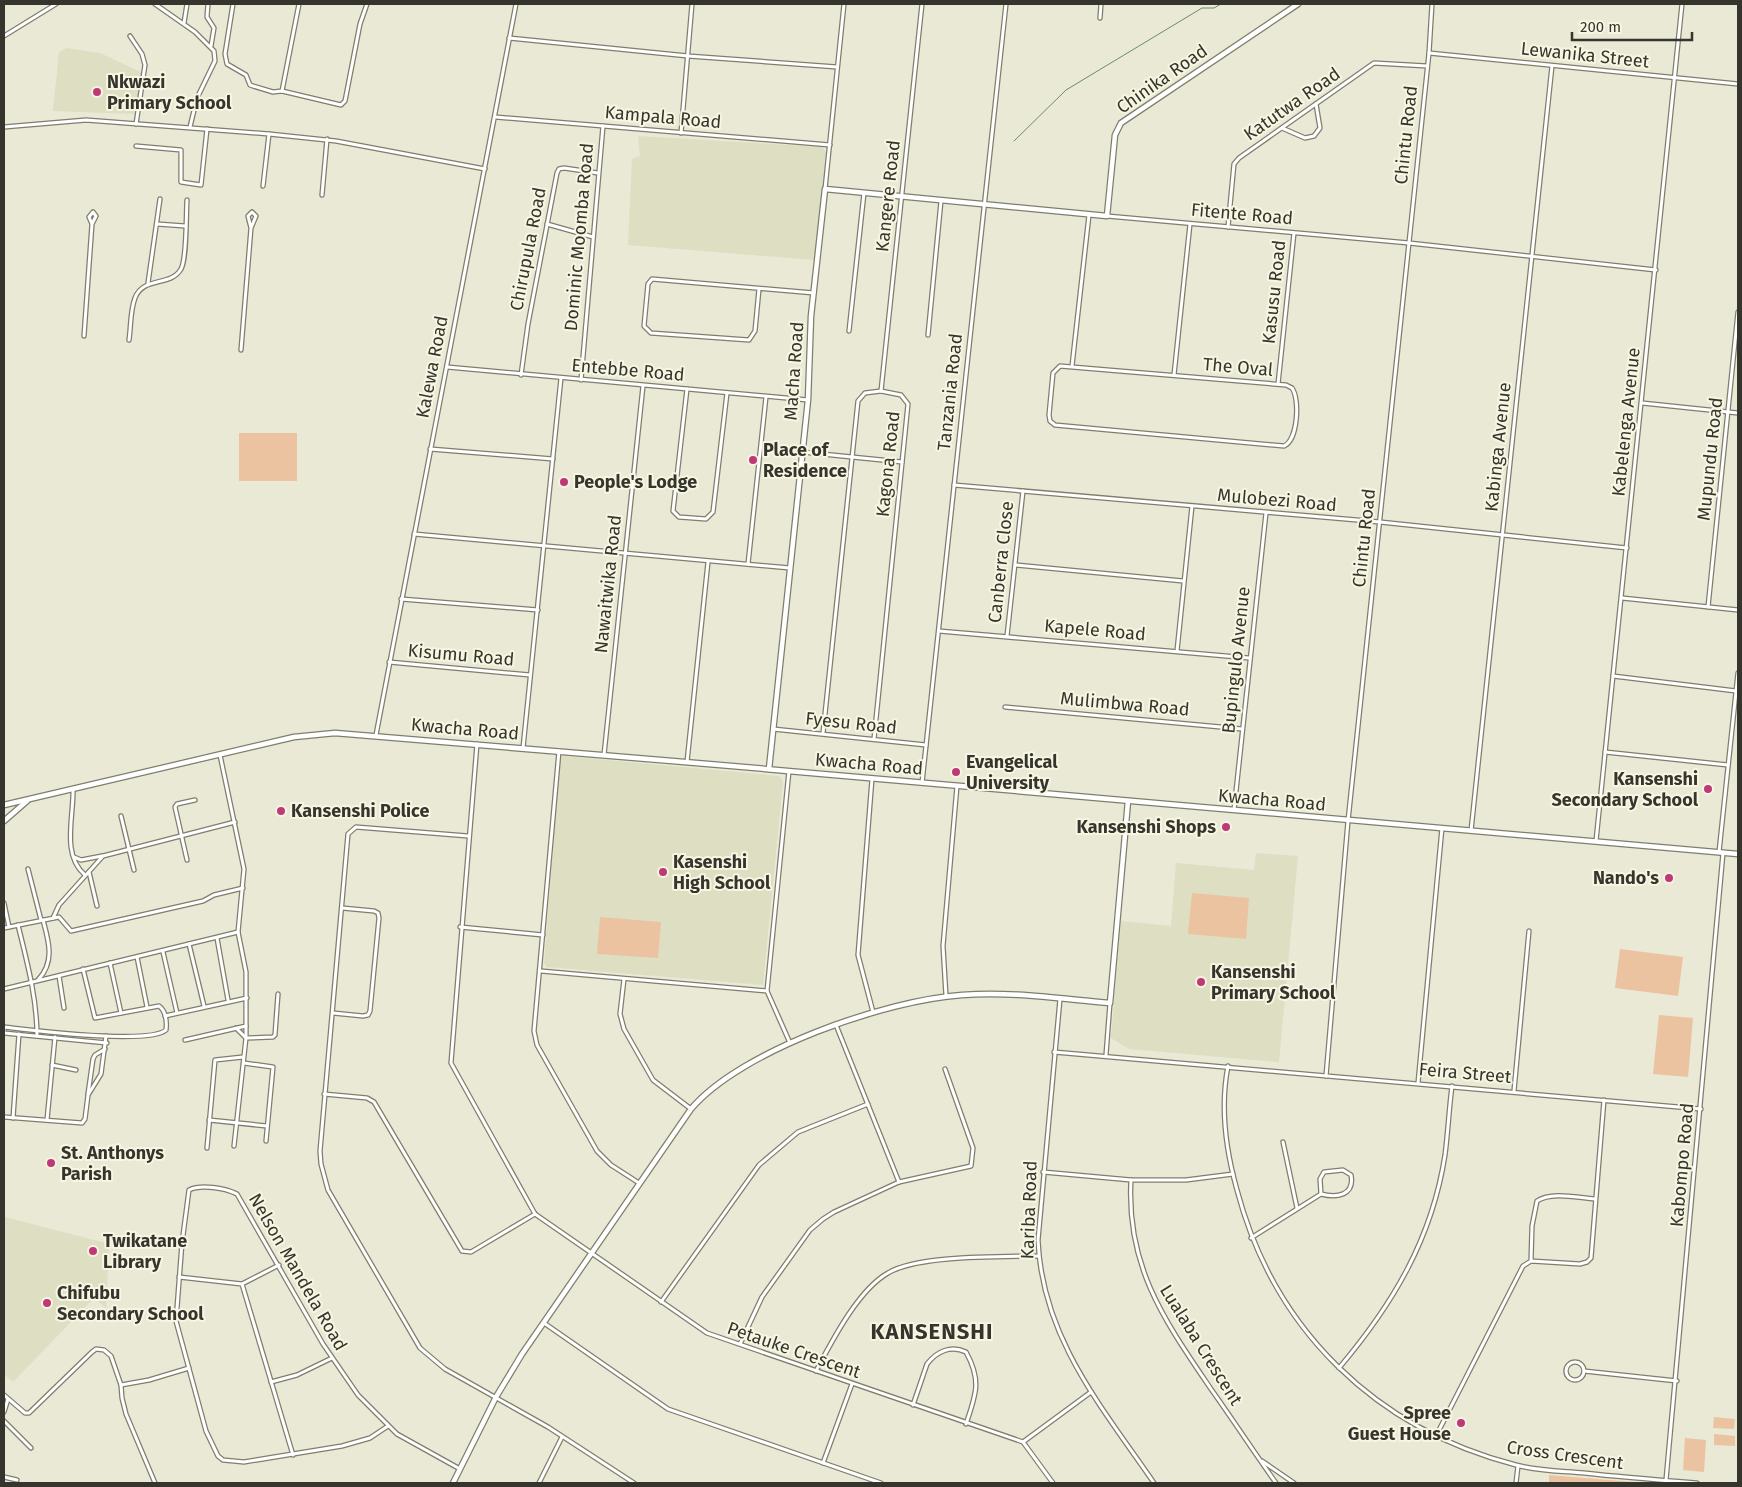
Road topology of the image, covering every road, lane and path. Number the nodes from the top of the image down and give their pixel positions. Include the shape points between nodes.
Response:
1 (56, 4) edge
2 (155, 4) edge
3 (188, 4) edge
4 (208, 4) edge
5 (233, 4) edge
6 (299, 4) edge
7 (368, 4) edge
8 (516, 4) edge
9 (692, 4) edge
10 (844, 4) edge
11 (922, 4) edge
12 (1006, 4) edge
13 (1101, 4) edge
14 (1298, 4) edge
15 (1432, 4) edge
16 (1682, 4) edge
17 (1100, 18) dead end
18 (184, 23) junction
19 (4, 36) edge
20 (130, 36) dead end
21 (509, 38) junction
22 (211, 46) junction
23 (1429, 53) junction
24 (688, 56) junction
25 (1427, 66) junction
26 (1552, 66) junction
27 (837, 67) junction
28 (1676, 78) junction
29 (1738, 84) edge
30 (282, 91) junction
31 (1316, 104) junction
32 (494, 117) junction
33 (136, 124) junction
34 (603, 126) junction
35 (4, 127) edge
36 (190, 127) junction
37 (1282, 128) junction
38 (206, 129) junction
39 (681, 133) junction
40 (269, 134) junction
41 (327, 139) junction
42 (830, 145) junction
43 (136, 146) dead end
44 (485, 168) junction
45 (598, 173) junction
46 (263, 186) dead end
47 (825, 189) junction
48 (864, 193) junction
49 (322, 195) dead end
50 (901, 197) junction
51 (160, 199) dead end
52 (186, 200) dead end
53 (941, 201) junction
54 (984, 205) junction
55 (1089, 215) junction
56 (1107, 216) junction
57 (92, 224) dead end
58 (157, 224) junction
59 (547, 224) junction
60 (1190, 224) junction
61 (185, 226) junction
62 (1228, 226) junction
63 (251, 228) dead end
64 (1294, 233) junction
65 (593, 237) junction
66 (1409, 243) junction
67 (1532, 256) junction
68 (1656, 270) junction
69 (148, 283) junction
70 (759, 289) junction
71 (814, 293) junction
72 (1738, 312) edge
73 (849, 331) dead end
74 (928, 335) dead end
75 (84, 336) dead end
76 (129, 340) dead end
77 (241, 350) dead end
78 (1072, 366) junction
79 (446, 367) junction
80 (521, 375) junction
81 (1174, 375) junction
82 (561, 378) junction
83 (580, 380) junction
84 (1278, 384) junction
85 (643, 386) junction
86 (687, 389) junction
87 (881, 391) junction
88 (727, 393) junction
89 (766, 397) junction
90 (808, 400) junction
91 (1642, 403) junction
92 (1728, 412) junction
93 (1738, 413) edge
94 (430, 449) junction
95 (802, 452) junction
96 (852, 457) junction
97 (553, 459) junction
98 (902, 462) junction
99 (954, 485) junction
100 (1023, 491) junction
101 (1192, 506) junction
102 (1266, 513) junction
103 (1380, 522) junction
104 (414, 534) junction
105 (1502, 535) junction
106 (544, 547) junction
107 (1627, 548) junction
108 (624, 554) junction
109 (708, 562) junction
110 (748, 564) junction
111 (1016, 565) junction
112 (790, 568) junction
113 (1183, 581) junction
114 (1622, 598) junction
115 (401, 599) junction
116 (1708, 607) junction
117 (538, 610) junction
118 (1738, 610) edge
119 (939, 631) junction
120 (1007, 636) junction
121 (1176, 651) junction
122 (1249, 658) junction
123 (389, 662) junction
124 (1738, 673) edge
125 (531, 675) junction
126 (1613, 676) junction
127 (1736, 691) junction
128 (1737, 700) edge
129 (1005, 707) dead end
130 (773, 728) junction
131 (1242, 729) junction
132 (823, 733) junction
133 (376, 735) junction
134 (874, 739) junction
135 (477, 744) junction
136 (926, 745) junction
137 (523, 748) junction
138 (558, 751) junction
139 (1605, 752) junction
140 (220, 754) junction
141 (604, 755) junction
142 (687, 762) junction
143 (1728, 765) junction
144 (768, 769) junction
145 (789, 771) junction
146 (872, 779) junction
147 (922, 783) junction
148 (957, 786) junction
149 (73, 789) junction
150 (31, 799) junction
151 (195, 800) dead end
152 (1128, 801) junction
153 (4, 805) edge
154 (1234, 810) junction
155 (121, 816) dead end
156 (4, 821) edge
157 (1348, 821) junction
158 (235, 822) junction
159 (1442, 828) junction
160 (1471, 831) junction
161 (182, 836) junction
162 (468, 836) junction
163 (1596, 842) junction
164 (129, 849) junction
165 (1721, 853) junction
166 (1738, 854) edge
167 (102, 856) junction
168 (74, 857) junction
169 (187, 860) dead end
170 (28, 868) dead end
171 (134, 870) dead end
172 (89, 871) junction
173 (84, 875) junction
174 (243, 888) junction
175 (4, 903) edge
176 (97, 906) dead end
177 (342, 908) junction
178 (53, 918) junction
179 (42, 920) junction
180 (18, 925) junction
181 (9, 927) junction
182 (460, 927) junction
183 (4, 928) edge
184 (1529, 931) dead end
185 (238, 932) junction
186 (543, 935) junction
187 (217, 938) junction
188 (189, 944) junction
189 (163, 952) junction
190 (137, 957) junction
191 (110, 964) junction
192 (83, 969) junction
193 (541, 971) junction
194 (59, 976) junction
195 (624, 978) junction
196 (37, 980) junction
197 (32, 982) junction
198 (4, 989) edge
199 (767, 991) junction
200 (278, 994) dead end
201 (946, 996) junction
202 (247, 998) junction
203 (1060, 999) junction
204 (228, 1000) junction
205 (1110, 1003) junction
206 (204, 1006) junction
207 (147, 1007) junction
208 (64, 1008) dead end
209 (333, 1012) junction
210 (873, 1012) junction
211 (121, 1013) junction
212 (177, 1013) junction
213 (165, 1016) junction
214 (246, 1026) junction
215 (836, 1026) junction
216 (4, 1028) edge
217 (236, 1028) junction
218 (37, 1030) junction
219 (4, 1033) edge
220 (70, 1033) junction
221 (19, 1034) junction
222 (37, 1036) junction
223 (106, 1036) junction
224 (55, 1037) junction
225 (69, 1038) junction
226 (246, 1038) junction
227 (185, 1040) dead end
228 (107, 1043) junction
229 (790, 1044) junction
230 (106, 1049) junction
231 (1054, 1052) junction
232 (1106, 1055) junction
233 (243, 1057) junction
234 (244, 1063) junction
235 (52, 1065) junction
236 (1228, 1066) junction
237 (945, 1069) dead end
238 (76, 1070) dead end
239 (1326, 1076) junction
240 (1418, 1083) junction
241 (1452, 1086) junction
242 (1514, 1091) junction
243 (88, 1094) junction
244 (324, 1094) junction
245 (1604, 1100) junction
246 (868, 1104) junction
247 (691, 1109) junction
248 (1701, 1109) junction
249 (4, 1118) edge
250 (14, 1118) junction
251 (47, 1120) junction
252 (209, 1120) junction
253 (238, 1123) junction
254 (267, 1126) junction
255 (266, 1141) dead end
256 (1283, 1142) dead end
257 (234, 1146) dead end
258 (207, 1148) dead end
259 (1043, 1172) junction
260 (1232, 1174) junction
261 (1131, 1180) junction
262 (899, 1182) junction
263 (639, 1183) junction
264 (1321, 1194) junction
265 (1595, 1199) junction
266 (1297, 1208) junction
267 (535, 1214) junction
268 (1252, 1238) junction
269 (592, 1253) junction
270 (1039, 1256) junction
271 (1531, 1261) junction
272 (279, 1265) junction
273 (179, 1277) junction
274 (242, 1284) junction
275 (661, 1302) junction
276 (544, 1323) junction
277 (740, 1344) junction
278 (332, 1358) junction
279 (189, 1368) junction
280 (1338, 1368) junction
281 (816, 1371) junction
282 (1584, 1371) junction
283 (1677, 1380) junction
284 (271, 1382) junction
285 (852, 1384) junction
286 (121, 1386) junction
287 (1091, 1392) junction
288 (4, 1396) edge
289 (496, 1397) junction
290 (8, 1399) junction
291 (912, 1405) junction
292 (4, 1412) edge
293 (4, 1421) edge
294 (966, 1424) junction
295 (388, 1426) junction
296 (562, 1437) junction
297 (1436, 1437) junction
298 (1023, 1442) junction
299 (31, 1448) dead end
300 (293, 1455) junction
301 (1259, 1459) junction
302 (823, 1463) junction
303 (1518, 1466) junction
304 (460, 1469) junction
305 (1282, 1475) junction
306 (4, 1477) edge
307 (17, 1480) dead end
308 (1666, 1480) junction
309 (1275, 1482) edge
310 (155, 1483) edge
311 (453, 1483) edge
312 (538, 1483) edge
313 (634, 1483) edge
314 (881, 1483) edge
315 (1053, 1483) edge
316 (1154, 1483) edge
317 (1294, 1483) edge
318 (1516, 1483) edge
319 (1697, 1483) edge

1 - 19 street
2 - 18 street
3 - 18 street
4 - 22 street via 207,17 214,28
5 - 30 street via 225,62 246,75 250,85 273,92
6 - 30 street
7 - 30 street via 360,24 343,104
8 - 21 street, Kalewa Road
9 - 24 street
10 - 27 street, Macha Road
11 - 50 street, Kangere Road
12 - 54 street, Tanzania Road
13 - 17 street
14 - 56 main road, Chinika Road via 1121,122 1115,135
15 - 23 street, Chintu Road
16 - 28 street, Kabelenga Avenue
18 - 22 street
20 - 33 street via 145,65
21 - 24 street
21 - 32 street, Kalewa Road
22 - 36 street via 215,61 197,98
23 - 25 street, Chintu Road
23 - 26 street, Lewanika Street
24 - 27 street
24 - 39 street
25 - 31 street, Katutwa Road via 1374,63
25 - 66 street, Chintu Road
26 - 28 street, Lewanika Street
26 - 67 street, Kabinga Avenue
27 - 42 street, Macha Road
28 - 29 street, Lewanika Street
28 - 68 street, Kabelenga Avenue
31 - 37 street, Katutwa Road
31 - 37 street via 1320,128 1314,136 1305,138
32 - 34 street, Kampala Road
32 - 44 street, Kalewa Road
33 - 35 street via 76,120
33 - 36 street
34 - 39 street, Kampala Road
34 - 45 street, Dominic Moomba Road
36 - 38 street
37 - 62 street, Katutwa Road via 1236,160
38 - 40 street
38 - 43 street via 200,185 181,182 181,150
39 - 42 street, Kampala Road
40 - 41 street
40 - 46 street
41 - 44 street
41 - 49 street
42 - 47 street, Macha Road
44 - 79 street, Kalewa Road
45 - 59 street, Chirupula Road via 559,169
45 - 65 street, Dominic Moomba Road
47 - 48 main road, Fitente Road
47 - 71 main road, Macha Road
48 - 50 main road, Fitente Road
48 - 73 street
50 - 53 main road, Fitente Road
50 - 87 street, Kangere Road
51 - 58 street
52 - 61 street
53 - 54 main road, Fitente Road
53 - 74 street
54 - 55 main road, Fitente Road
54 - 99 street, Tanzania Road
55 - 56 main road, Fitente Road
55 - 78 street
56 - 60 street, Fitente Road
57 - 75 street
58 - 61 street
58 - 69 street
59 - 65 street
59 - 80 street, Chirupula Road
60 - 62 street, Fitente Road
60 - 81 street
61 - 69 street via 180,271 168,279
62 - 64 street, Fitente Road
63 - 77 street
64 - 66 street, Fitente Road
64 - 84 street, Kasusu Road
65 - 83 street, Dominic Moomba Road
66 - 67 street, Fitente Road
66 - 103 street, Chintu Road
67 - 68 street, Fitente Road
67 - 105 street, Kabinga Avenue
68 - 91 street, Kabelenga Avenue
69 - 76 street via 135,298
70 - 70 street via 755,331 749,340 645,330 648,284 652,279
70 - 71 street
71 - 90 main road, Macha Road
72 - 92 street, Mupundu Road
78 - 81 street, The Oval
78 - 84 street, The Oval via 1060,366 1053,373 1048,415 1055,425 1284,446 1292,438 1297,400 1292,388
79 - 80 street, Entebbe Road
79 - 94 street, Kalewa Road
80 - 82 street, Entebbe Road
81 - 84 street, The Oval
82 - 83 street, Entebbe Road
82 - 97 street
83 - 85 street, Entebbe Road
85 - 86 street, Entebbe Road
85 - 108 street, Nawaitwika Road
86 - 88 street, Entebbe Road
86 - 88 street via 674,511 679,518 701,520 713,512
87 - 96 street, Kagona Road via 865,393 858,401
87 - 98 street, Kagona Road via 901,395 908,404
88 - 89 street, Entebbe Road
89 - 90 street, Entebbe Road
89 - 110 street
90 - 95 main road, Macha Road
91 - 92 street
91 - 107 street, Kabelenga Avenue
92 - 93 street
92 - 116 street, Mupundu Road
94 - 97 street
94 - 104 street, Kalewa Road
95 - 96 street
95 - 112 main road, Macha Road
96 - 98 street
96 - 132 street, Kagona Road
97 - 106 street
98 - 134 street, Kagona Road
99 - 100 street, Mulobezi Road
99 - 119 street, Tanzania Road
100 - 101 street, Mulobezi Road
100 - 111 street, Canberra Close
101 - 102 street, Mulobezi Road
101 - 113 street
102 - 103 street, Mulobezi Road
102 - 122 street, Bupingulo Avenue
103 - 105 street, Mulobezi Road
103 - 157 street, Chintu Road
104 - 106 street
104 - 115 street, Kalewa Road
105 - 107 street, Mulobezi Road
105 - 160 street, Kabinga Avenue
106 - 108 street
106 - 117 street
107 - 114 street, Kabelenga Avenue
108 - 109 street
108 - 141 street, Nawaitwika Road
109 - 110 street
109 - 142 street
110 - 112 street
111 - 113 street
111 - 120 street, Canberra Close
112 - 130 main road, Macha Road
113 - 121 street
114 - 116 street
114 - 126 street, Kabelenga Avenue
115 - 117 street
115 - 123 street, Kalewa Road
116 - 118 street
117 - 125 street
119 - 120 street, Kapele Road
119 - 136 street, Tanzania Road
120 - 121 street, Kapele Road
121 - 122 street, Kapele Road
122 - 131 street, Bupingulo Avenue
123 - 125 street, Kisumu Road
123 - 133 street, Kalewa Road
124 - 127 street, Kabompo Road
125 - 137 street
126 - 127 street
126 - 139 street, Kabelenga Avenue
127 - 128 street, Kabompo Road
128 - 143 street, Kabompo Road
129 - 131 street, Mulimbwa Road
130 - 132 street, Fyesu Road
130 - 144 main road, Macha Road
131 - 154 street, Bupingulo Avenue
132 - 134 street, Fyesu Road
133 - 135 main road, Kwacha Road
133 - 140 main road, Kwacha Road via 315,734
134 - 136 street, Fyesu Road
135 - 137 main road, Kwacha Road
135 - 162 street
136 - 147 street, Tanzania Road
137 - 138 main road, Kwacha Road
138 - 141 main road, Kwacha Road
138 - 186 street
139 - 143 street
139 - 163 street, Kabelenga Avenue
140 - 149 main road, Kwacha Road
140 - 158 street
141 - 142 main road, Kwacha Road
142 - 144 main road, Kwacha Road
143 - 165 street, Kabompo Road
144 - 145 main road, Kwacha Road
145 - 146 main road, Kwacha Road
145 - 199 street
146 - 147 main road, Kwacha Road
146 - 210 street via 858,955
147 - 148 main road, Kwacha Road
148 - 152 main road, Kwacha Road
148 - 201 street via 943,946
149 - 150 main road, Kwacha Road
149 - 168 street via 70,834
150 - 153 main road, Kwacha Road
150 - 156 main road
151 - 161 street via 176,804
152 - 154 main road, Kwacha Road
152 - 205 main road
154 - 157 main road, Kwacha Road
155 - 164 street
157 - 159 main road, Kwacha Road
157 - 239 street, Chintu Road
158 - 161 street
158 - 174 street via 243,860
159 - 160 main road, Kwacha Road
159 - 240 street
160 - 163 main road, Kwacha Road
161 - 164 street
161 - 169 street
162 - 177 street via 351,829
162 - 182 street
163 - 165 main road, Kwacha Road
164 - 167 street
164 - 171 street
165 - 166 main road, Kwacha Road
165 - 248 street, Kabompo Road
167 - 168 street via 81,860
167 - 172 street
168 - 173 street via 77,868
170 - 179 street
172 - 173 street
172 - 176 street
173 - 178 street via 59,905
174 - 178 street via 203,901 71,931 61,918
174 - 185 street
175 - 181 street
177 - 209 street
177 - 209 street via 374,910 379,918 370,1011 363,1016
178 - 179 street
179 - 180 street
179 - 196 street via 50,954 47,969
180 - 181 street
180 - 197 street
181 - 183 street
182 - 186 street
182 - 267 street via 450,1063
184 - 242 street
185 - 187 street
185 - 202 street via 246,972
186 - 193 street
187 - 188 street
187 - 204 street
188 - 189 street
188 - 206 street
189 - 190 street
189 - 212 street
190 - 191 street
190 - 207 street
191 - 192 street
191 - 211 street
192 - 194 street
192 - 211 street via 92,1015 98,1018
193 - 195 street
193 - 263 street via 534,1031 537,1045 597,1151 611,1165
194 - 196 street
194 - 208 street
195 - 199 street
195 - 247 street via 620,1014 624,1029 653,1080
196 - 197 street
197 - 198 street
197 - 218 street
199 - 229 street
200 - 226 street via 276,1035 273,1038
201 - 203 main road via 980,994
201 - 210 main road
202 - 204 street
202 - 214 street
203 - 205 main road
203 - 231 street, Kariba Road
204 - 206 street
205 - 232 street
206 - 212 street
207 - 211 street
207 - 213 street via 159,1006
209 - 244 street
210 - 215 main road
212 - 213 street
213 - 223 street via 166,1030 157,1034
214 - 217 street
214 - 226 street
215 - 229 main road
215 - 246 street
216 - 218 street
216 - 219 street
217 - 226 street
217 - 227 street
218 - 220 street
218 - 222 street
219 - 221 street
220 - 223 street
220 - 225 street
221 - 222 street
221 - 250 street
222 - 224 street
223 - 228 street
224 - 225 street
224 - 235 street
225 - 228 street
226 - 233 street
228 - 230 street
229 - 247 main road via 726,1076
230 - 243 street via 100,1074
230 - 243 street via 93,1059
231 - 232 street, Feira Street
231 - 259 street, Kariba Road
232 - 236 street, Feira Street
233 - 234 street
233 - 252 street via 214,1060
234 - 253 street
234 - 254 street via 273,1067
235 - 238 street
235 - 251 street
236 - 239 street, Feira Street
236 - 260 street, Cross Crescent via 1225,1113
237 - 262 street via 972,1148 971,1166
239 - 240 street, Feira Street
240 - 241 street, Feira Street
241 - 242 street, Feira Street
241 - 280 street via 1444,1155 1426,1230 1408,1271 1388,1304
242 - 245 street, Feira Street
243 - 251 street via 82,1123
244 - 267 street via 367,1098 374,1102 462,1251 471,1252
244 - 289 street via 321,1164 333,1198 420,1348 446,1369
245 - 248 street, Feira Street
245 - 265 street
246 - 262 street
246 - 275 street via 798,1132 759,1165
247 - 263 main road
248 - 283 street, Kabompo Road
249 - 250 street
250 - 251 street
252 - 253 street
252 - 258 street
253 - 254 street
253 - 257 street
254 - 255 street
256 - 266 street
259 - 261 street
259 - 270 street, Kariba Road
260 - 261 street via 1186,1180
260 - 268 street, Cross Crescent
261 - 301 street, Lualaba Crescent via 1133,1235 1149,1289 1165,1321
262 - 277 street via 834,1212 810,1230 762,1297
263 - 269 main road
264 - 264 street via 1341,1196 1350,1186 1351,1175 1343,1170 1324,1172 1320,1179
264 - 266 street
265 - 271 street via 1553,1196 1537,1201
265 - 271 street via 1592,1250 1587,1262
266 - 268 street
267 - 269 street, Petauke Crescent
268 - 280 street, Cross Crescent via 1285,1304
269 - 275 street, Petauke Crescent
269 - 276 main road
270 - 281 street via 917,1263 888,1272 870,1286
270 - 287 street, Kariba Road via 1054,1322
271 - 297 street via 1517,1274
272 - 273 street, Nelson Mandela Road via 236,1194 196,1187 188,1193
272 - 274 street
272 - 278 street, Nelson Mandela Road
273 - 274 street
273 - 279 street, Nelson Mandela Road via 176,1321
274 - 284 street
275 - 277 street, Petauke Crescent via 707,1333
276 - 289 main road
276 - 302 street via 668,1409
277 - 281 street, Petauke Crescent
278 - 284 street via 297,1375
278 - 295 street, Nelson Mandela Road via 358,1396
279 - 286 street
279 - 300 street, Nelson Mandela Road via 208,1440 218,1456 223,1460 244,1462
280 - 297 street, Cross Crescent via 1378,1402
281 - 285 street, Petauke Crescent
282 - 282 street via 1577,1379 1570,1378 1566,1372 1568,1365 1574,1362
282 - 283 street
283 - 308 street, Kabompo Road
284 - 300 street
285 - 291 street, Petauke Crescent
285 - 302 street
286 - 290 street via 111,1356 99,1349 92,1352 29,1413
286 - 310 street via 126,1414
287 - 298 street
287 - 316 street, Kariba Road
288 - 290 street
289 - 296 street
289 - 304 main road
290 - 292 street
291 - 294 street, Petauke Crescent
291 - 294 street via 927,1364 935,1354 958,1348 966,1352 978,1386
293 - 299 street
294 - 298 street, Petauke Crescent
295 - 300 street, Nelson Mandela Road via 358,1442
295 - 304 street, Nelson Mandela Road via 415,1446
296 - 312 street
296 - 313 street
297 - 303 street, Cross Crescent
298 - 315 street
301 - 305 street
301 - 309 street, Lualaba Crescent
302 - 314 street
303 - 308 street, Cross Crescent
303 - 318 street
304 - 311 main road
305 - 309 street
305 - 317 street
306 - 307 street
308 - 319 street, Cross Crescent

